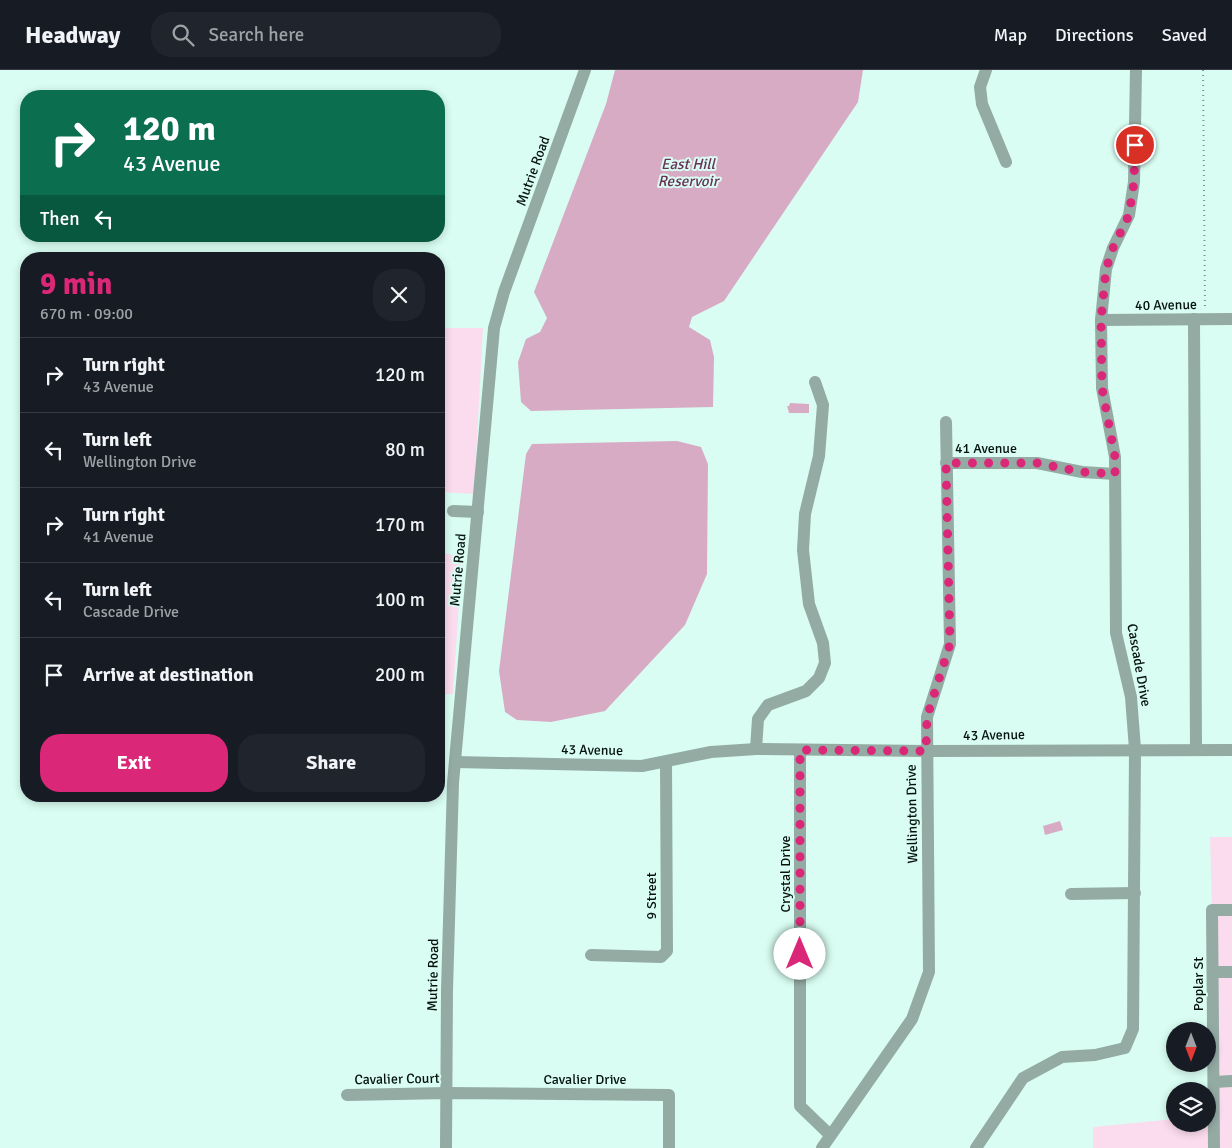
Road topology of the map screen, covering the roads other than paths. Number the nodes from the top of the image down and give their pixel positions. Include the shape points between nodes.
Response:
1 (585, 70) edge
2 (986, 70) edge
3 (1136, 70) edge
4 (1006, 162) dead end
5 (1200, 319) junction
6 (1232, 319) edge
7 (1101, 320) junction
8 (815, 382) dead end
9 (946, 422) dead end
10 (946, 463) junction
11 (1115, 474) junction
12 (453, 510) dead end
13 (478, 512) junction
14 (756, 749) junction
15 (1135, 749) junction
16 (1196, 749) junction
17 (800, 750) junction
18 (1232, 750) edge
19 (926, 751) junction
20 (456, 762) junction
21 (666, 762) junction
22 (1135, 893) junction
23 (1071, 894) dead end
24 (1232, 910) edge
25 (591, 955) dead end
26 (1213, 972) junction
27 (1232, 972) edge
28 (1214, 1082) edge
29 (1216, 1082) edge
30 (1232, 1082) edge
31 (447, 1093) junction
32 (347, 1095) dead end
33 (1214, 1132) edge
34 (830, 1135) junction
35 (446, 1148) edge
36 (669, 1148) edge
37 (822, 1148) edge
38 (976, 1148) edge
39 (1214, 1148) edge

1 - 13 street, Mutrie Road via 504,292 494,328
2 - 4 street via 980,86 982,104
3 - 7 street, Cascade Drive via 1134,182 1129,215 1106,269
5 - 6 street, 40 Avenue
5 - 7 street, 40 Avenue
5 - 16 street
7 - 11 street, Cascade Drive via 1102,388 1115,457
8 - 14 street via 822,405 819,456 805,514 803,550 809,604 823,643 825,663 819,678 806,691 768,706 763,712 758,719
9 - 10 street, Wellington Drive
10 - 11 street, 41 Avenue via 1037,463 1082,472
10 - 19 street, Wellington Drive via 950,644 927,717
11 - 15 street, Cascade Drive via 1116,633 1131,697
12 - 13 street
13 - 20 street, Mutrie Road
14 - 17 street, 43 Avenue
14 - 21 street, 43 Avenue via 711,752
15 - 16 street, 43 Avenue
15 - 19 street, 43 Avenue
15 - 22 street, Cascade Drive
16 - 18 street, 43 Avenue
17 - 19 street, 43 Avenue
17 - 34 street, Crystal Drive via 800,1106
19 - 34 street, Wellington Drive via 928,972 912,1019
20 - 21 street, 43 Avenue via 642,766
20 - 31 street, Mutrie Road via 447,990
21 - 25 street, 9 Street via 667,951 661,957
22 - 23 street
22 - 38 street, Cascade Drive via 1133,1029 1125,1048 1095,1055 1062,1057 1023,1078
24 - 26 street, Poplar St via 1212,910
26 - 27 street
26 - 28 street, Poplar St
29 - 30 street
31 - 32 street, Cavalier Court
31 - 35 street, Mutrie Road
31 - 36 street, Cavalier Drive via 669,1095
33 - 39 street, Poplar St
34 - 37 street, Wellington Drive

